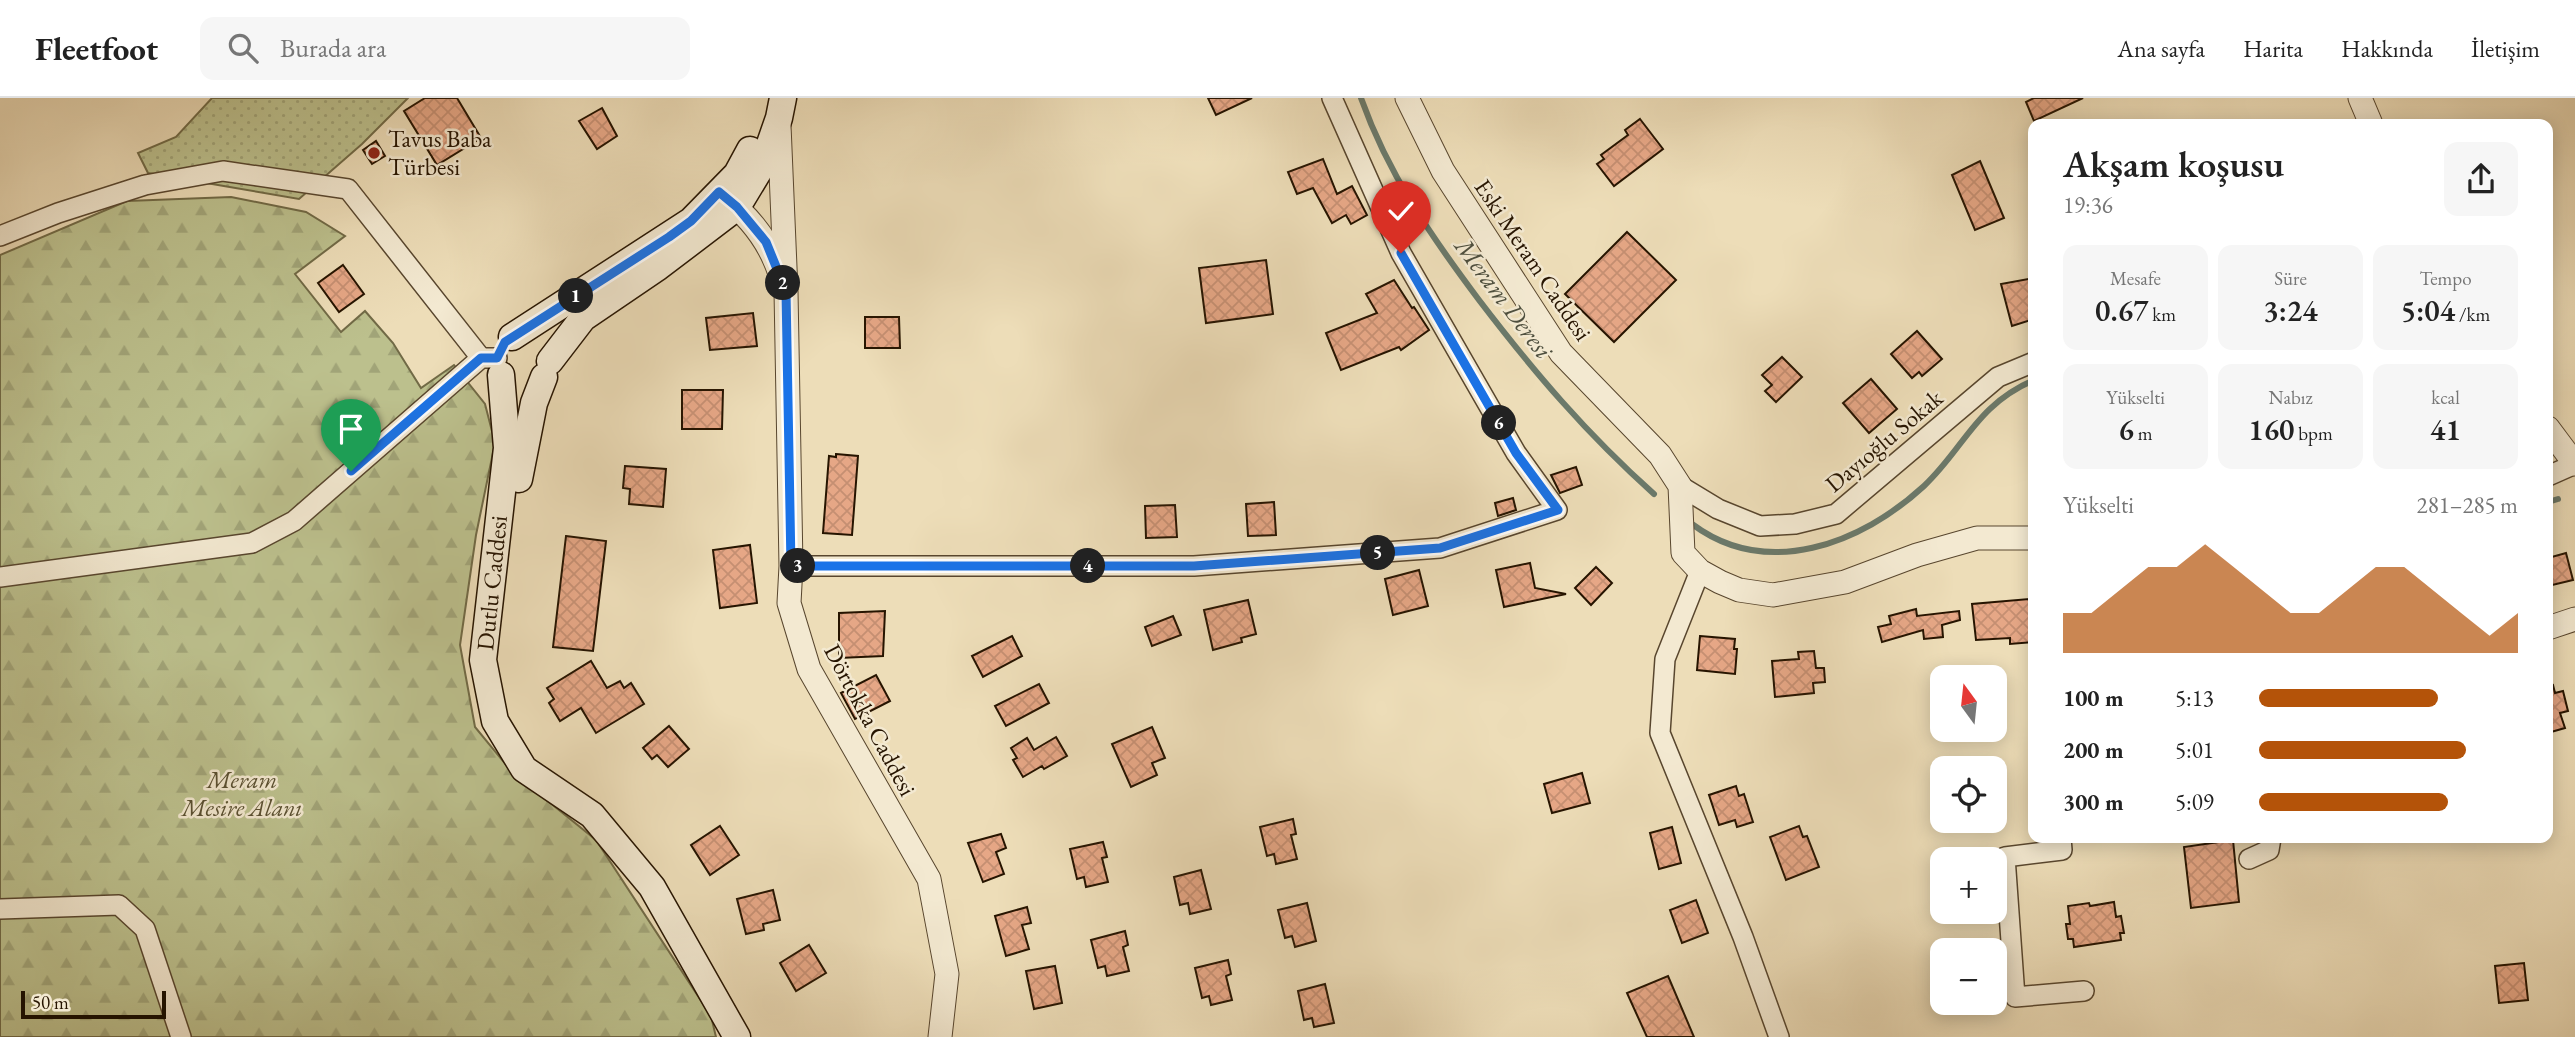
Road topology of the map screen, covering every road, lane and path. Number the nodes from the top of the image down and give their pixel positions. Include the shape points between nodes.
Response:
1 (1332, 98) edge
2 (1407, 98) edge
3 (2360, 98) edge
4 (776, 105) edge
5 (2369, 119) edge
6 (728, 200) junction
7 (0, 236) edge
8 (786, 291) junction
9 (498, 357) junction
10 (2028, 364) edge
11 (547, 369) junction
12 (2553, 435) edge
13 (2575, 464) edge
14 (2553, 474) edge
15 (1680, 485) junction
16 (2028, 538) edge
17 (791, 566) junction
18 (1700, 571) junction
19 (0, 577) edge
20 (2575, 619) edge
21 (2553, 626) edge
22 (2061, 843) edge
23 (2270, 843) edge
24 (2249, 859) dead end
25 (0, 909) edge
26 (2084, 991) dead end
27 (181, 1037) edge
28 (739, 1037) edge
29 (940, 1037) edge
30 (1779, 1037) edge

1 - 17 street via 1401,253 1516,453 1558,510 1440,548 1194,566
2 - 15 street, Eski Meram Caddesi via 1443,171 1561,354 1660,455
3 - 5 street
4 - 6 main road via 760,123
4 - 8 street, Dörtokka Caddesi
6 - 8 street, Dörtokka Caddesi via 766,242
6 - 9 main road via 691,221
6 - 11 main road, Dutlu Caddesi via 658,267 583,318
7 - 9 street via 145,185 223,171 348,189
8 - 17 street, Dörtokka Caddesi
9 - 11 main road via 507,382 522,387 531,386
9 - 11 main road via 521,334 545,345
9 - 19 street via 294,521 252,543
9 - 28 main road, Dutlu Caddesi via 507,448 483,660 495,721 524,769 592,815 652,887
10 - 15 street, Dayıoğlu Sokak via 1998,377 1836,514 1760,526 1718,509
11 - 28 main road, Dutlu Caddesi via 524,448 495,641 500,706 514,738 532,759 617,828 659,884 726,993
12 - 13 street
13 - 14 street
15 - 18 street via 1683,553
16 - 18 street via 1978,538 1845,582 1773,595 1739,590
17 - 29 street, Dörtokka Caddesi via 789,603 809,669 929,879 947,974
18 - 30 street via 1664,659 1660,733
20 - 21 street
22 - 26 street via 2062,850 2005,857 2015,997
23 - 24 street via 2269,850
25 - 27 street via 119,905 145,929

